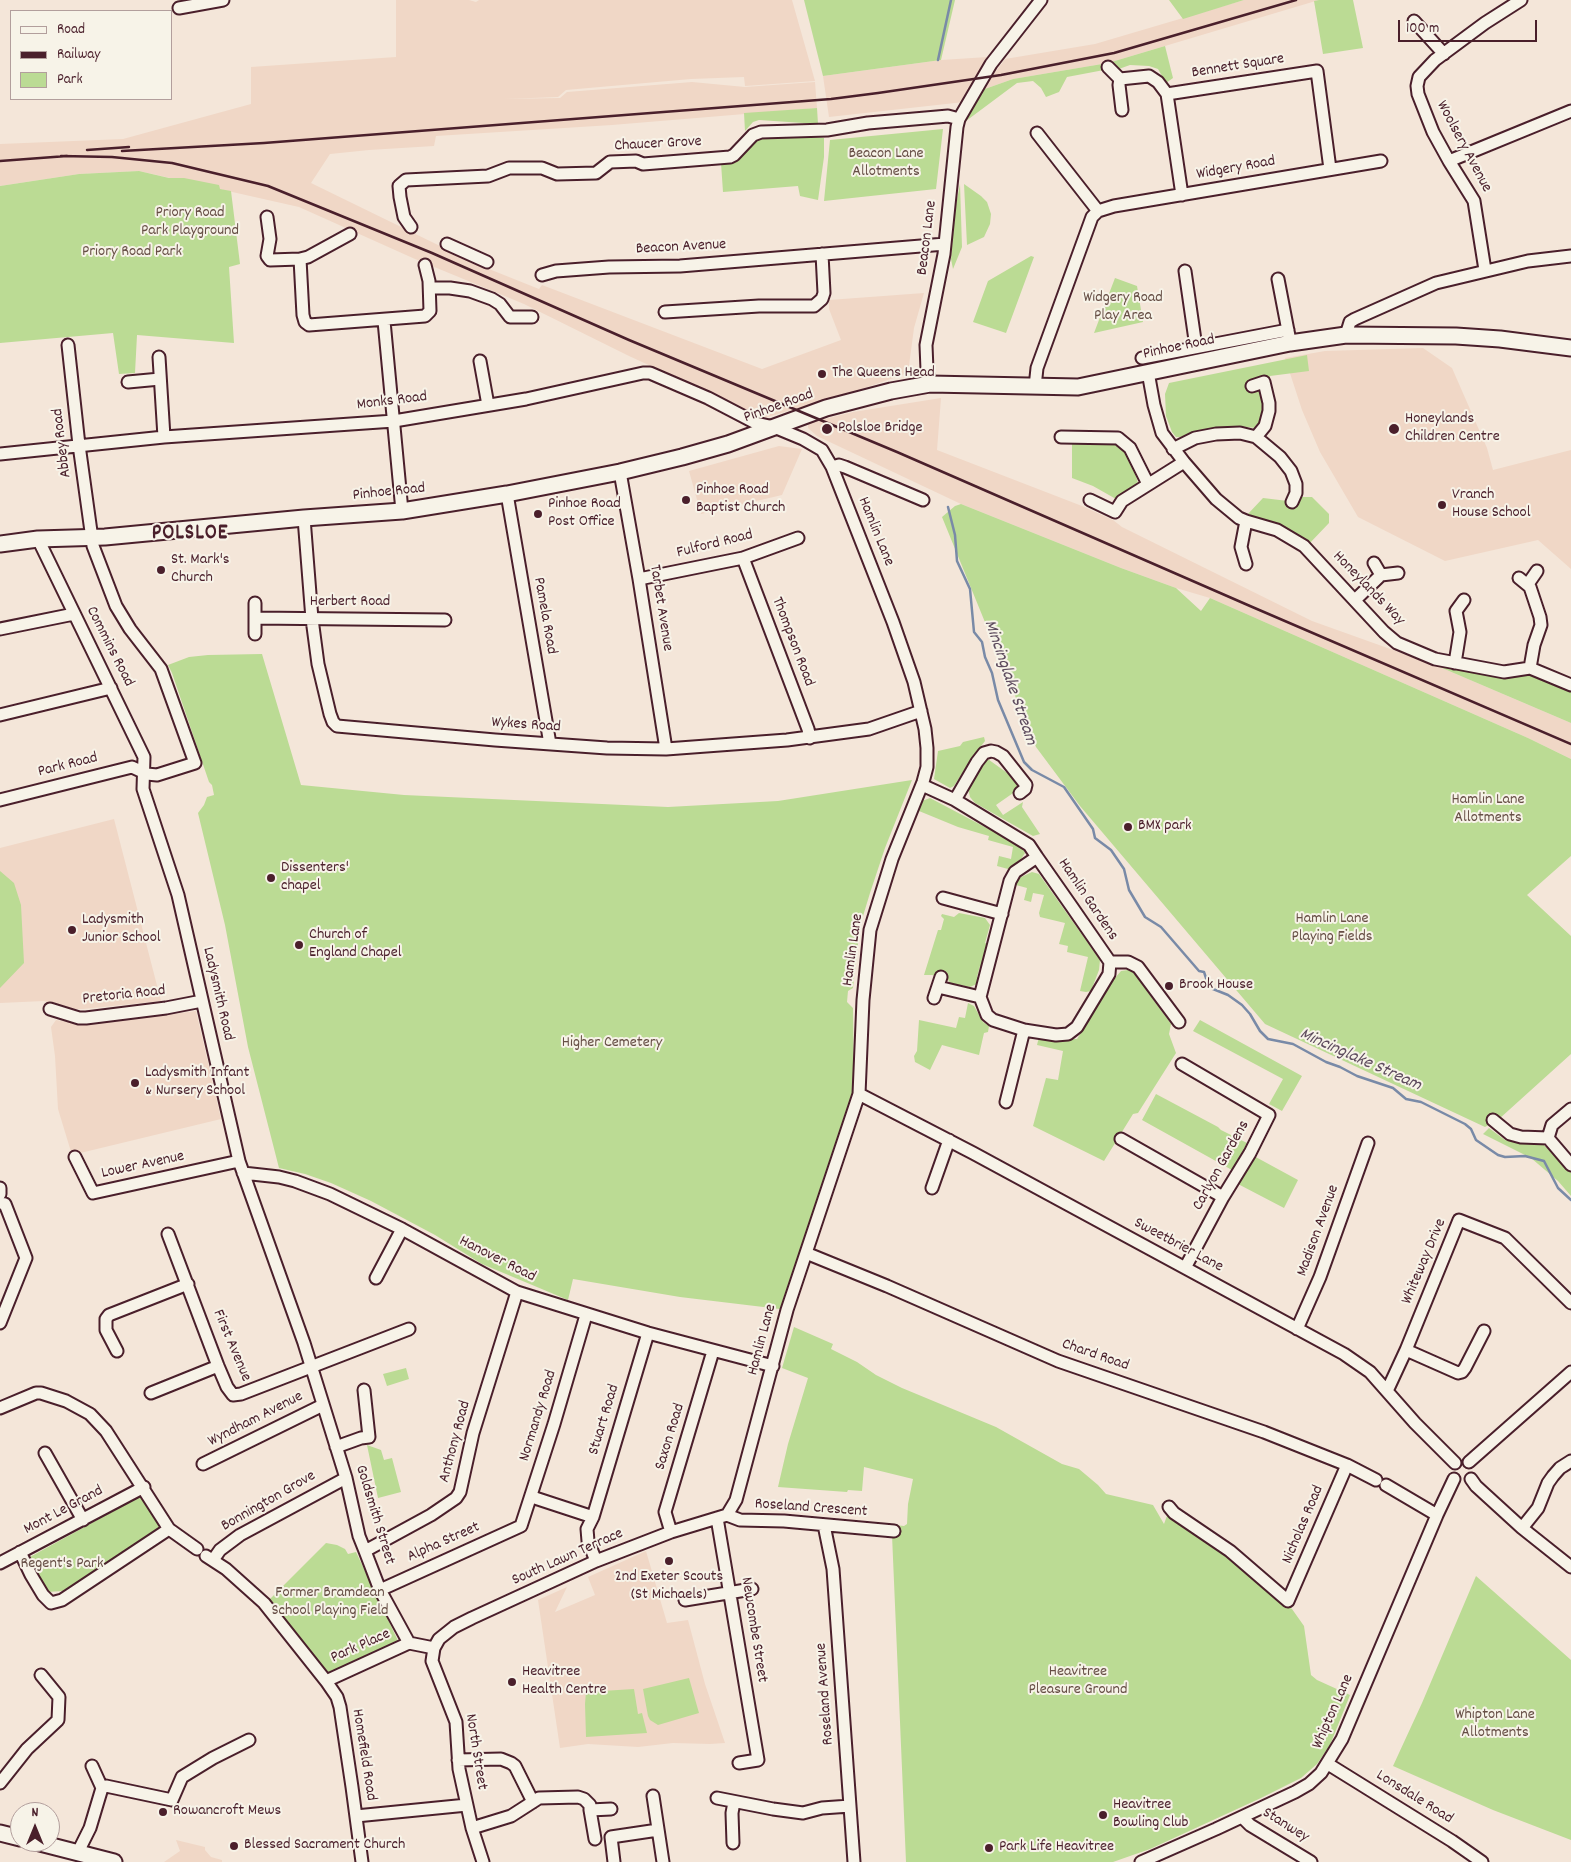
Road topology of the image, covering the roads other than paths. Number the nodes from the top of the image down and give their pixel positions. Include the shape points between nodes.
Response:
1 (223, 0) edge
2 (1521, 0) edge
3 (1033, 2) edge
4 (179, 8) dead end
5 (1414, 21) dead end
6 (1444, 54) junction
7 (1108, 67) dead end
8 (1120, 79) junction
9 (1167, 94) junction
10 (1122, 110) dead end
11 (1571, 111) edge
12 (959, 119) junction
13 (1037, 133) dead end
14 (1381, 161) dead end
15 (1449, 162) junction
16 (1330, 169) junction
17 (1182, 195) junction
18 (1098, 210) junction
19 (266, 217) dead end
20 (410, 227) dead end
21 (350, 234) dead end
22 (447, 244) dead end
23 (945, 244) junction
24 (822, 254) junction
25 (1571, 256) edge
26 (300, 259) junction
27 (487, 262) dead end
28 (425, 265) dead end
29 (1485, 270) junction
30 (1185, 271) dead end
31 (542, 275) dead end
32 (1278, 279) dead end
33 (430, 288) junction
34 (666, 312) dead end
35 (532, 317) dead end
36 (384, 321) junction
37 (1346, 335) junction
38 (1289, 337) junction
39 (68, 345) dead end
40 (1196, 348) junction
41 (1571, 348) edge
42 (159, 357) dead end
43 (480, 361) dead end
44 (1145, 365) junction
45 (160, 379) junction
46 (128, 382) dead end
47 (930, 384) junction
48 (1252, 386) dead end
49 (1034, 387) junction
50 (488, 405) junction
51 (394, 420) junction
52 (774, 428) junction
53 (164, 437) junction
54 (1061, 437) dead end
55 (1256, 437) junction
56 (79, 445) junction
57 (1173, 449) junction
58 (0, 454) edge
59 (1184, 462) junction
60 (832, 467) junction
61 (620, 472) junction
62 (1148, 484) junction
63 (507, 494) junction
64 (923, 500) dead end
65 (1090, 500) dead end
66 (1292, 502) dead end
67 (402, 511) junction
68 (304, 518) junction
69 (1246, 521) junction
70 (90, 537) junction
71 (798, 538) dead end
72 (38, 539) junction
73 (0, 544) edge
74 (1229, 556) dead end
75 (743, 558) junction
76 (1374, 563) dead end
77 (1537, 571) dead end
78 (1398, 573) dead end
79 (1381, 575) junction
80 (639, 579) junction
81 (1355, 600) junction
82 (1464, 600) dead end
83 (256, 604) dead end
84 (74, 614) junction
85 (256, 618) junction
86 (312, 618) junction
87 (445, 620) dead end
88 (0, 629) edge
89 (255, 634) dead end
90 (1455, 663) junction
91 (1530, 668) junction
92 (1571, 685) edge
93 (112, 688) junction
94 (921, 711) junction
95 (0, 715) edge
96 (810, 738) junction
97 (550, 744) junction
98 (666, 750) junction
99 (143, 771) junction
100 (922, 785) junction
101 (1020, 793) dead end
102 (0, 800) edge
103 (955, 800) junction
104 (1037, 856) junction
105 (943, 898) dead end
106 (1002, 914) junction
107 (1110, 962) junction
108 (938, 988) dead end
109 (980, 997) junction
110 (202, 1001) junction
111 (50, 1009) dead end
112 (1179, 1022) dead end
113 (1024, 1030) junction
114 (1182, 1064) dead end
115 (859, 1094) junction
116 (1006, 1102) dead end
117 (1571, 1109) edge
118 (1493, 1120) dead end
119 (1548, 1138) junction
120 (1121, 1139) dead end
121 (949, 1140) junction
122 (1368, 1143) dead end
123 (75, 1157) dead end
124 (239, 1161) junction
125 (1571, 1165) edge
126 (243, 1173) junction
127 (0, 1188) edge
128 (932, 1188) dead end
129 (0, 1194) edge
130 (1223, 1197) junction
131 (0, 1202) edge
132 (402, 1229) junction
133 (168, 1234) dead end
134 (806, 1253) junction
135 (1184, 1268) junction
136 (376, 1278) dead end
137 (188, 1284) junction
138 (517, 1292) junction
139 (1571, 1303) edge
140 (586, 1315) junction
141 (0, 1323) edge
142 (1297, 1328) junction
143 (409, 1329) dead end
144 (1484, 1331) dead end
145 (648, 1334) junction
146 (1406, 1350) junction
147 (117, 1351) dead end
148 (713, 1351) junction
149 (218, 1366) junction
150 (311, 1366) junction
151 (773, 1366) junction
152 (1571, 1372) edge
153 (364, 1390) dead end
154 (1387, 1391) junction
155 (151, 1393) dead end
156 (323, 1405) junction
157 (1, 1406) edge
158 (336, 1447) junction
159 (45, 1454) dead end
160 (1469, 1462) junction
161 (1571, 1462) edge
162 (1455, 1463) junction
163 (203, 1464) dead end
164 (1346, 1465) junction
165 (346, 1478) junction
166 (1454, 1479) junction
167 (1471, 1479) junction
168 (144, 1487) junction
169 (532, 1497) junction
170 (1169, 1507) dead end
171 (593, 1516) junction
172 (1437, 1516) junction
173 (722, 1517) junction
174 (83, 1520) junction
175 (824, 1525) junction
176 (521, 1526) joint
177 (1522, 1528) junction
178 (169, 1529) junction
179 (894, 1531) dead end
180 (671, 1532) junction
181 (364, 1551) junction
182 (20, 1552) junction
183 (205, 1555) junction
184 (596, 1561) junction
185 (0, 1563) edge
186 (1571, 1567) edge
187 (752, 1589) dead end
188 (380, 1590) junction
189 (729, 1592) junction
190 (685, 1600) dead end
191 (409, 1643) junction
192 (434, 1648) junction
193 (41, 1675) dead end
194 (326, 1681) junction
195 (249, 1740) dead end
196 (458, 1760) junction
197 (739, 1763) dead end
198 (1328, 1764) junction
199 (92, 1766) dead end
200 (0, 1783) edge
201 (102, 1788) junction
202 (653, 1796) dead end
203 (718, 1798) dead end
204 (533, 1802) junction
205 (734, 1802) junction
206 (467, 1805) junction
207 (850, 1806) junction
208 (611, 1809) dead end
209 (590, 1810) junction
210 (356, 1816) junction
211 (1242, 1817) junction
212 (472, 1828) junction
213 (658, 1830) junction
214 (595, 1839) dead end
215 (733, 1843) dead end
216 (60, 1848) edge
217 (78, 1852) junction
218 (114, 1862) edge
219 (362, 1862) edge
220 (483, 1862) edge
221 (614, 1862) edge
222 (663, 1862) edge
223 (854, 1862) edge
224 (1141, 1862) edge
225 (1311, 1862) edge
226 (1482, 1862) edge

1 - 4 street
2 - 6 street, Woolsery Avenue via 1485,22
3 - 12 street, Beacon Lane
5 - 6 street
6 - 15 street, Woolsery Avenue via 1423,73 1416,90
7 - 8 street
8 - 9 street via 1148,76 1158,82
8 - 10 street
9 - 16 street, Bennett Square via 1317,71
9 - 17 street
11 - 15 street
12 - 20 street, Chaucer Grove via 948,116 827,130 761,132 753,135 730,156 643,164 636,161 610,162 596,173 557,174 542,168 509,168 488,176 410,180 400,186 404,217
12 - 23 street, Beacon Lane
13 - 18 street
14 - 16 street, Widgery Road
15 - 29 street, Woolsery Avenue via 1474,201
16 - 17 street, Widgery Road
17 - 18 street, Widgery Road
18 - 49 street via 1092,217 1037,368
19 - 26 street via 270,239 268,259
21 - 26 street
22 - 27 street
23 - 24 street, Beacon Avenue
23 - 47 street, Beacon Lane via 926,345
24 - 31 street, Beacon Avenue via 680,266 556,271
24 - 34 street via 824,293 822,300 814,306
25 - 29 street
26 - 36 street via 303,315 309,325
28 - 33 street
29 - 37 street via 1436,283 1366,313 1350,322
30 - 40 street
32 - 38 street
33 - 35 street via 470,291 500,304 510,317
33 - 36 street via 428,315
36 - 51 street
37 - 38 main road, Pinhoe Road
37 - 41 main road, Pinhoe Road via 1456,336
38 - 40 street
38 - 44 main road, Pinhoe Road
39 - 56 street, Abbey Road
40 - 44 street
42 - 45 street
43 - 50 street
44 - 49 main road, Pinhoe Road via 1078,387
44 - 57 street, Honeylands Way via 1162,433
45 - 46 street
45 - 53 street
47 - 49 main road, Pinhoe Road
47 - 52 main road, Pinhoe Road via 826,408
48 - 55 street via 1264,382 1269,403 1265,426
50 - 51 street, Monks Road
50 - 52 street, Monks Road via 650,373 756,423
51 - 53 street, Monks Road
51 - 67 street
52 - 60 street, Hamlin Lane via 811,442 822,450
52 - 61 main road, Pinhoe Road via 718,447
53 - 56 street, Monks Road
54 - 62 street via 1118,438 1130,448
55 - 57 street via 1240,433 1216,434 1195,438
55 - 66 street via 1291,471 1296,484
56 - 58 street, Monks Road
56 - 70 street, Abbey Road
57 - 59 street, Honeylands Way
59 - 62 street
59 - 69 street, Honeylands Way via 1216,499
60 - 64 street via 845,467
60 - 94 street, Hamlin Lane via 893,622
61 - 63 main road, Pinhoe Road
61 - 80 street, Tarbet Avenue
62 - 65 street via 1122,501 1115,512
63 - 67 main road, Pinhoe Road
63 - 97 street, Pamela Road
67 - 68 main road, Pinhoe Road
68 - 70 main road, Pinhoe Road
68 - 86 street, Wykes Road
69 - 74 street via 1242,541 1244,558
69 - 81 street, Honeylands Way via 1277,530 1304,546
70 - 72 main road, Pinhoe Road
70 - 99 street, Abbey Road via 116,606 161,669 195,763 157,775
71 - 75 street, Fulford Road
72 - 73 main road, Pinhoe Road
72 - 84 street, Commins Road
75 - 80 street, Fulford Road
75 - 96 street, Thompson Road
76 - 79 street
77 - 91 street via 1524,581 1532,590 1541,622
78 - 79 street
79 - 81 street
80 - 98 street, Tarbet Avenue
81 - 90 street, Honeylands Way via 1397,643 1435,659
82 - 90 street via 1452,610 1460,632
83 - 85 street
84 - 88 street
84 - 93 street, Commins Road
85 - 86 street, Herbert Road
85 - 89 street
86 - 87 street, Herbert Road
86 - 97 street, Wykes Road via 318,664 334,724
90 - 91 street, Honeylands Way via 1504,672
91 - 92 street
93 - 95 street
93 - 99 street, Commins Road via 144,757
94 - 96 street, Wykes Road via 869,729
94 - 100 street, Hamlin Lane via 927,748 927,767
96 - 98 street, Wykes Road
97 - 98 street, Wykes Road
99 - 102 street, Park Road via 132,767 117,770
99 - 110 street, Ladysmith Road via 143,789 178,895
100 - 103 street, Hamlin Gardens
100 - 115 street, Hamlin Lane via 892,859 870,930
101 - 103 street via 1026,785 1003,756 991,751 984,753 976,762
103 - 104 street, Hamlin Gardens via 1029,845
104 - 106 street, Hamlin Gardens via 1015,872
104 - 107 street, Hamlin Gardens
105 - 106 street
106 - 109 street, Hamlin Gardens
107 - 112 street, Hamlin Gardens via 1128,962 1138,967
107 - 113 street, Hamlin Gardens via 1109,974 1077,1027 1068,1034 1056,1035
108 - 109 street
109 - 113 street, Hamlin Gardens via 987,1015 993,1020
110 - 111 street, Pretoria Road via 86,1018
110 - 124 street, Ladysmith Road
113 - 116 street
114 - 130 street, Carlyon Gardens via 1269,1115
115 - 121 street, Sweetbrier Lane
115 - 134 street, Hamlin Lane
117 - 119 street via 1552,1125
118 - 119 street via 1510,1134
119 - 125 street
120 - 130 street
121 - 128 street
121 - 135 street, Sweetbrier Lane
122 - 142 street, Madison Avenue via 1320,1277
123 - 124 street, Lower Avenue via 93,1193
124 - 126 street, Ladysmith Road
126 - 132 street, Hanover Road via 295,1181
126 - 150 street, Ladysmith Road
127 - 129 street
130 - 135 street, Carlyon Gardens
131 - 141 street via 5,1204 26,1258
132 - 136 street
132 - 138 street, Hanover Road
133 - 137 street, First Avenue
134 - 151 street, Hamlin Lane
134 - 164 street, Chard Road via 1058,1361 1264,1432
135 - 142 street, Sweetbrier Lane
137 - 147 street via 109,1315 106,1330
137 - 149 street, First Avenue
138 - 140 street, Hanover Road
138 - 181 street, Anthony Road via 473,1433 460,1492 431,1515
139 - 146 street, Whiteway Drive via 1505,1238 1459,1220
140 - 145 street, Hanover Road
140 - 169 street, Normandy Road
142 - 154 street, Sweetbrier Lane via 1364,1366
143 - 150 street
144 - 146 street via 1465,1368 1458,1373
145 - 148 street, Hanover Road
145 - 171 street, Stuart Road
146 - 154 street, Whiteway Drive
148 - 151 street, Hanover Road
148 - 180 street, Saxon Road via 665,1512
149 - 150 street, First Avenue via 227,1387 237,1395
149 - 155 street
150 - 156 street, Goldsmith Street
151 - 173 street, Hamlin Lane via 736,1500
152 - 160 street
153 - 158 street via 369,1437
154 - 162 street, Sweetbrier Lane
156 - 158 street, Goldsmith Street
156 - 163 street, Wyndham Avenue
157 - 168 street via 41,1392 85,1411 106,1431
158 - 165 street, Goldsmith Street
159 - 174 street
160 - 162 street
160 - 167 street via 1474,1472
161 - 177 street via 1553,1476 1538,1508
162 - 166 street via 1451,1473
164 - 170 street, Nicholas Road via 1288,1601 1230,1551
164 - 172 street, Chard Road
165 - 181 street, Goldsmith Street
165 - 183 street, Bonnington Grove via 240,1535 220,1550
166 - 167 street via 1464,1482
166 - 172 street, Whipton Lane
167 - 177 street
168 - 174 street, Mont Le Grand
168 - 178 street
169 - 171 street
169 - 176 street, Normandy Road
171 - 184 street, Stuart Road via 587,1534
172 - 198 street, Whipton Lane via 1342,1739
173 - 175 street, Roseland Crescent
173 - 180 street, South Lawn Terrace
173 - 189 street, Newcombe Street
174 - 182 street, Mont Le Grand
175 - 179 street, Roseland Crescent
175 - 207 street, Roseland Avenue via 833,1569
176 - 188 street, Alpha Street
177 - 186 street
178 - 182 street via 62,1600 50,1603
178 - 183 street, Homefield Road
180 - 184 street, South Lawn Terrace
181 - 188 street, Goldsmith Street
182 - 185 street, Mont Le Grand
183 - 194 street, Homefield Road via 233,1574 264,1603
184 - 192 street, South Lawn Terrace via 454,1627 439,1639
187 - 189 street
188 - 191 street, Goldsmith Street
189 - 190 street
189 - 197 street, Newcombe Street via 758,1760
191 - 192 street
191 - 194 street, Park Place
192 - 196 street, North Street via 433,1666 456,1722
193 - 200 street via 59,1697 58,1720 27,1749
194 - 210 street, Homefield Road via 340,1708
195 - 201 street via 182,1777 172,1800 106,1786
196 - 204 street via 502,1759 511,1763
196 - 206 street, North Street
198 - 211 street, Whipton Lane via 1309,1784
198 - 226 street, Lonsdale Road
199 - 201 street
201 - 217 street via 90,1828
202 - 213 street
203 - 205 street
204 - 209 street via 539,1798 578,1797 590,1805
204 - 212 street via 511,1816
205 - 207 street via 803,1813
205 - 215 street
206 - 210 street
206 - 212 street, North Street
207 - 223 street, Roseland Avenue
208 - 209 street
209 - 214 street
210 - 219 street, Homefield Road
211 - 224 street, Whipton Lane
211 - 225 street, Stanwey
212 - 220 street, North Street
213 - 221 street via 611,1837
213 - 222 street
216 - 217 main road
217 - 218 main road

